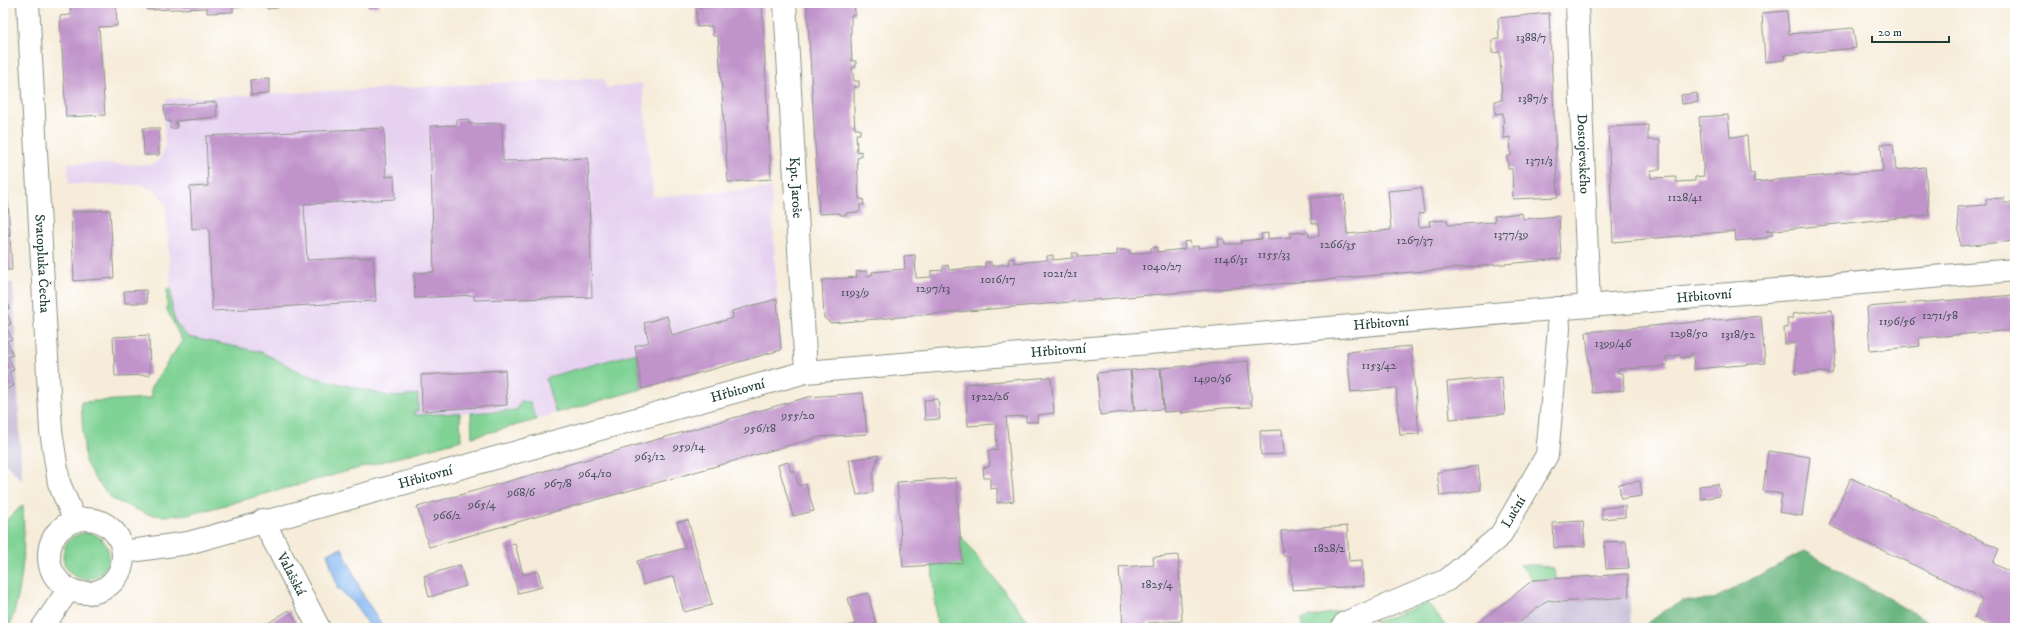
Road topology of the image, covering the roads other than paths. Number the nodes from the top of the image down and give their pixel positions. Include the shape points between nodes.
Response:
1 (28, 3) edge
2 (785, 3) edge
3 (1577, 3) edge
4 (2015, 270) edge
5 (1589, 305) junction
6 (1558, 308) junction
7 (806, 372) junction
8 (263, 520) junction
9 (75, 521) junction
10 (123, 552) junction
11 (69, 589) junction
12 (42, 628) edge
13 (319, 628) edge
14 (1342, 628) edge

1 - 9 street, Svatopluka Čecha via 51,431 59,483
2 - 7 street, Kpt. Jaroše
3 - 5 street, Dostojevského
4 - 5 street, Hřbitovní
5 - 6 street, Hřbitovní
6 - 7 street, Hřbitovní
6 - 14 street, Luční via 1559,329 1547,455 1500,536 1447,580 1345,623
7 - 8 street, Hřbitovní
8 - 10 street, Hřbitovní via 188,543
8 - 13 street, Valašská
9 - 10 street via 96,520 109,527
9 - 11 street via 68,523 57,533 49,552 53,574
10 - 11 street via 122,566 110,584 90,593
11 - 12 street

